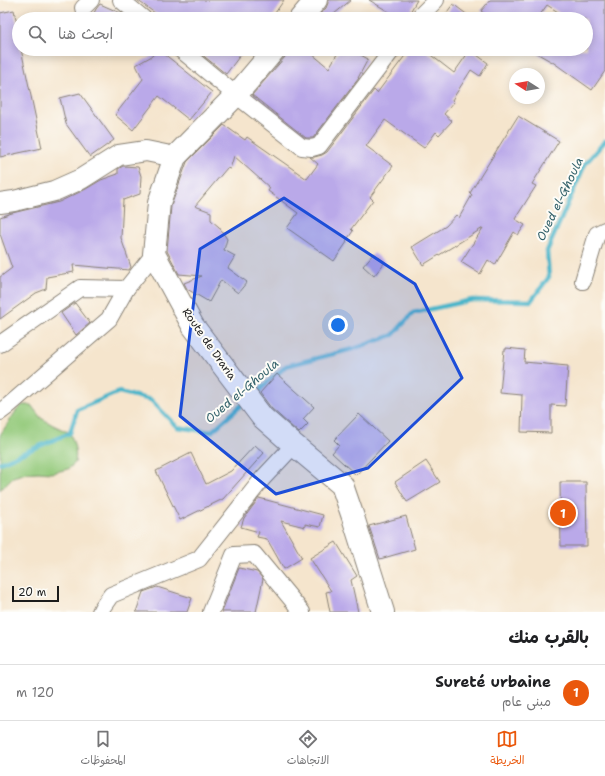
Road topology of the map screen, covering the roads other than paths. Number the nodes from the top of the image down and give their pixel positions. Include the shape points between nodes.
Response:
1 (121, 0) edge
2 (316, 0) edge
3 (436, 0) edge
4 (136, 12) edge
5 (306, 12) edge
6 (423, 12) edge
7 (189, 56) edge
8 (269, 56) edge
9 (388, 56) edge
10 (236, 95) junction
11 (175, 157) junction
12 (0, 203) edge
13 (605, 230) edge
14 (154, 254) junction
15 (583, 281) dead end
16 (126, 289) junction
17 (0, 344) edge
18 (0, 412) edge
19 (294, 445) junction
20 (218, 537) junction
21 (234, 555) junction
22 (100, 612) edge
23 (211, 612) edge
24 (302, 612) edge
25 (383, 612) edge

1 - 4 street
2 - 5 main road
3 - 6 street
7 - 10 street
8 - 10 main road
9 - 10 street via 319,146 312,148 302,147
10 - 11 main road
11 - 12 street via 146,152 119,155 81,179 54,191
11 - 14 main road via 159,203
13 - 15 street via 597,234
14 - 16 street
14 - 19 main road, Route de Draria via 193,326 262,417
16 - 17 street via 80,288
16 - 18 street via 109,319
19 - 20 street via 263,478
19 - 25 main road, Route de Draria via 342,485
20 - 21 street
20 - 22 street via 199,560 111,595
21 - 23 street
21 - 24 street via 254,554

